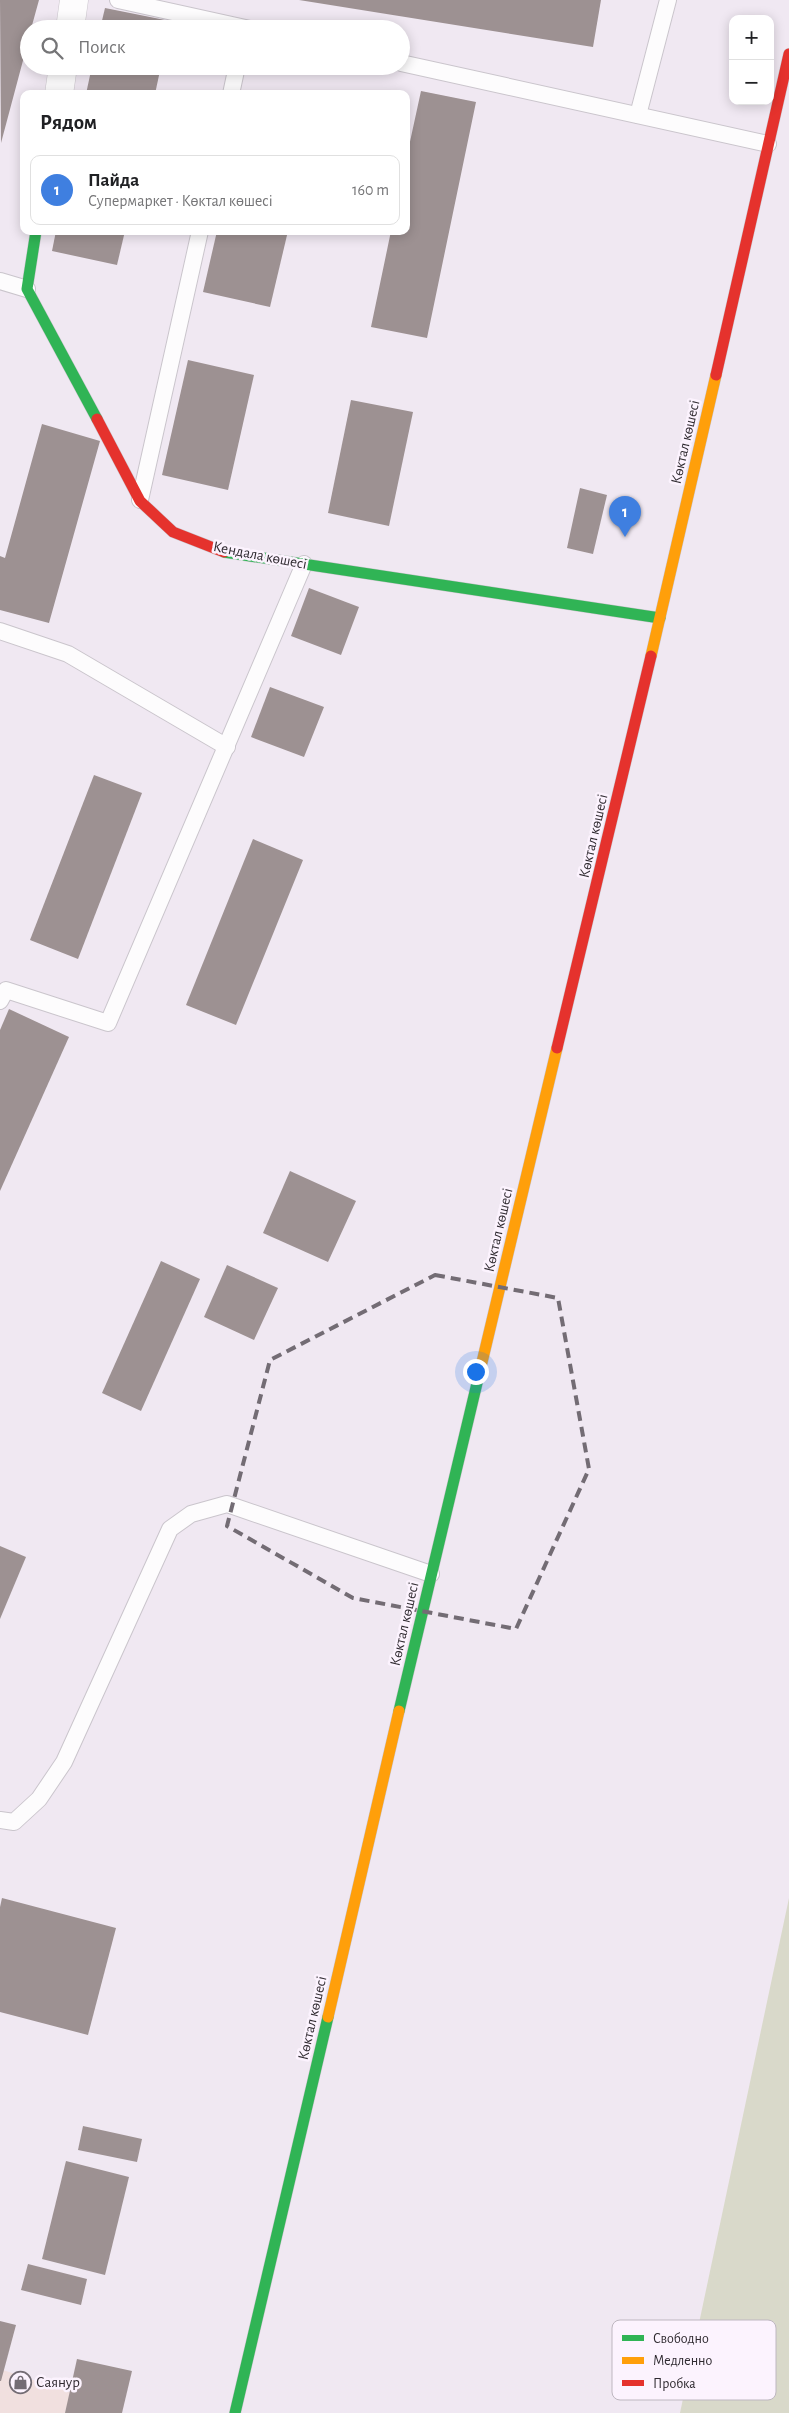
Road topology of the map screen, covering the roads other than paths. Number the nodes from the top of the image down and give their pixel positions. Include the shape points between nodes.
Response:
1 (74, 0) edge
2 (118, 0) edge
3 (668, 0) edge
4 (71, 20) edge
5 (210, 20) edge
6 (789, 54) edge
7 (410, 65) edge
8 (62, 75) edge
9 (235, 75) edge
10 (60, 90) edge
11 (232, 90) edge
12 (638, 115) junction
13 (768, 144) junction
14 (35, 235) edge
15 (199, 235) edge
16 (0, 281) edge
17 (27, 290) junction
18 (140, 501) junction
19 (304, 564) junction
20 (660, 618) junction
21 (0, 631) edge
22 (227, 747) junction
23 (0, 1000) edge
24 (432, 1574) junction
25 (0, 1820) edge
26 (235, 2413) edge

1 - 4 street
2 - 5 lane
3 - 12 lane
6 - 13 street, Көктал көшесі
7 - 12 lane
8 - 10 street
9 - 11 lane
12 - 13 lane
13 - 20 street, Көктал көшесі
14 - 17 street
15 - 18 lane
16 - 17 lane
17 - 18 street, Кендала көшесі
18 - 19 street, Кендала көшесі via 173,532 220,551
19 - 20 street, Кендала көшесі
19 - 22 lane
20 - 24 street, Көктал көшесі
21 - 22 lane via 68,654
22 - 23 lane via 108,1023 6,990
24 - 25 lane via 227,1504 191,1514 170,1529 64,1762 39,1799 14,1822
24 - 26 street, Көктал көшесі

